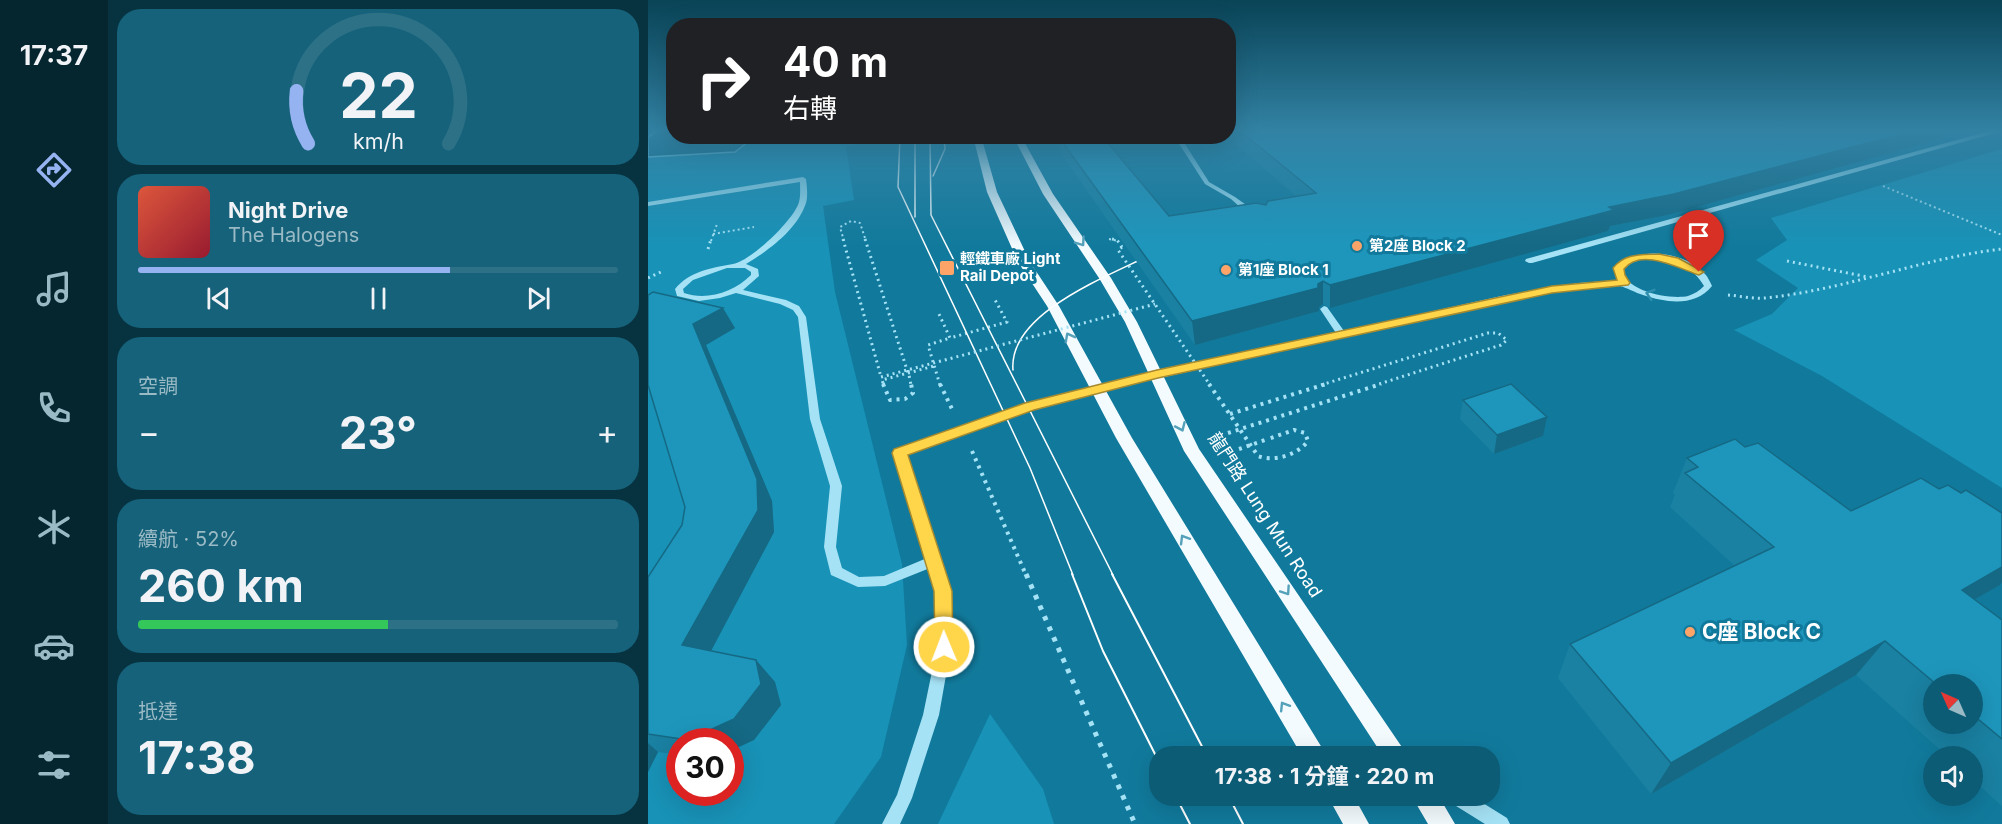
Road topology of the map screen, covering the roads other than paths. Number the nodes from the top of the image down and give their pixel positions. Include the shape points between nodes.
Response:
1 (986, 168) edge
2 (1034, 168) edge
3 (1198, 168) edge
4 (1862, 168) edge
5 (648, 204) edge
6 (1256, 216) edge
7 (1529, 261) edge
8 (738, 265) junction
9 (1625, 283) junction
10 (734, 290) junction
11 (1324, 309) edge
12 (1341, 334) junction
13 (1157, 374) junction
14 (1097, 389) junction
15 (934, 561) junction
16 (1309, 746) edge
17 (1389, 746) edge
18 (1346, 806) edge
19 (1431, 806) edge
20 (1472, 806) edge
21 (891, 824) edge
22 (1357, 824) edge
23 (1443, 824) edge
24 (1501, 824) edge

14 -> 1 main road via 1053,306 1024,262 996,202
2 -> 13 main road, 龍門路 Lung Mun Road via 1105,278
3 - 6 street via 1207,183
4 - 7 street
5 - 8 street via 803,179 803,201 780,236
8 - 10 street via 752,268 755,276
8 - 10 street via 702,273 679,289 680,294 695,298
9 -> 9 street via 1618,268 1623,262 1659,257 1699,272 1708,286 1695,297 1665,299
9 - 12 street via 1552,289
10 - 15 street via 796,308 802,317 815,419 836,486 830,546 836,571 858,582 885,581
11 - 12 street
12 - 13 street
13 - 14 street
13 -> 17 main road, 龍門路 Lung Mun Road via 1192,451
14 - 15 street via 1029,406 900,453
16 -> 14 main road
15 - 21 street via 943,591 944,647 931,715 904,798
18 - 22 main road
19 - 23 main road
20 - 24 street

